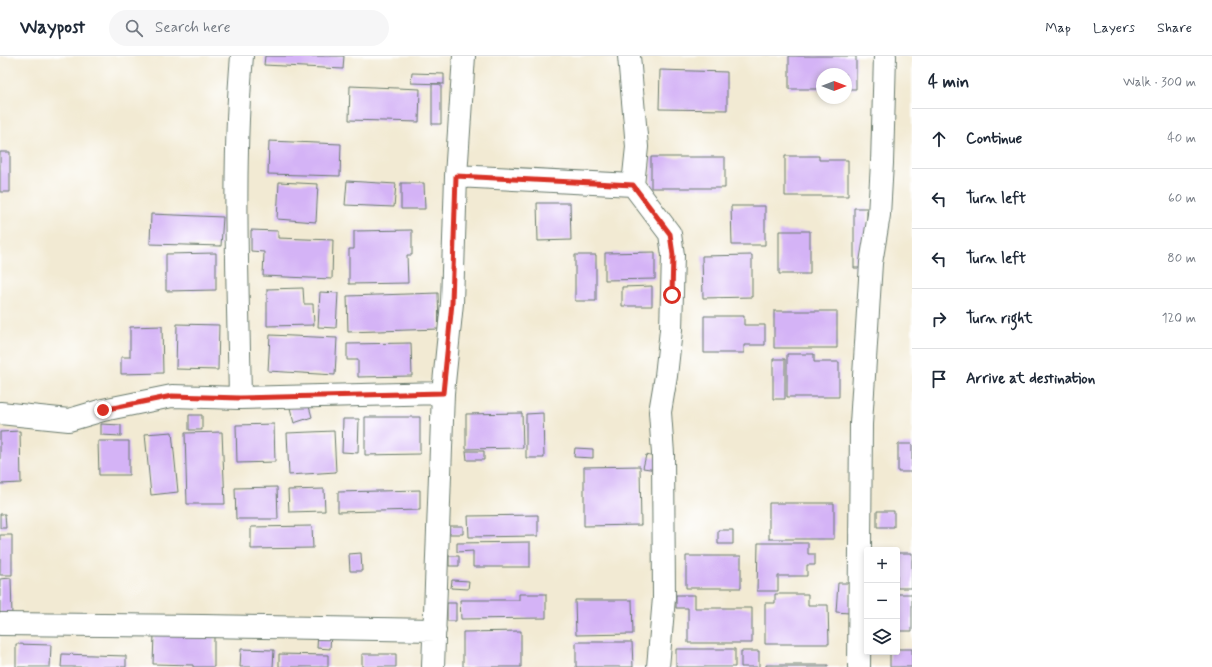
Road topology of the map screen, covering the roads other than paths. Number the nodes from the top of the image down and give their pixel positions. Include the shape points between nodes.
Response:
1 (242, 56) edge
2 (464, 56) edge
3 (629, 56) edge
4 (885, 56) edge
5 (456, 176) junction
6 (633, 185) junction
7 (443, 393) junction
8 (240, 398) junction
9 (0, 413) edge
10 (0, 624) edge
11 (435, 630) junction
12 (433, 667) edge
13 (658, 667) edge
14 (859, 667) edge

1 - 8 street via 236,194
2 - 5 street
3 - 6 street via 637,147
4 - 14 street via 880,200 871,263 861,424
5 - 6 street
5 - 7 street via 452,303
6 - 13 street via 670,234 673,255 671,330 660,412 663,454 664,598
7 - 8 street
7 - 11 street
8 - 9 street via 172,396 103,410 69,420
10 - 11 street
11 - 12 street

